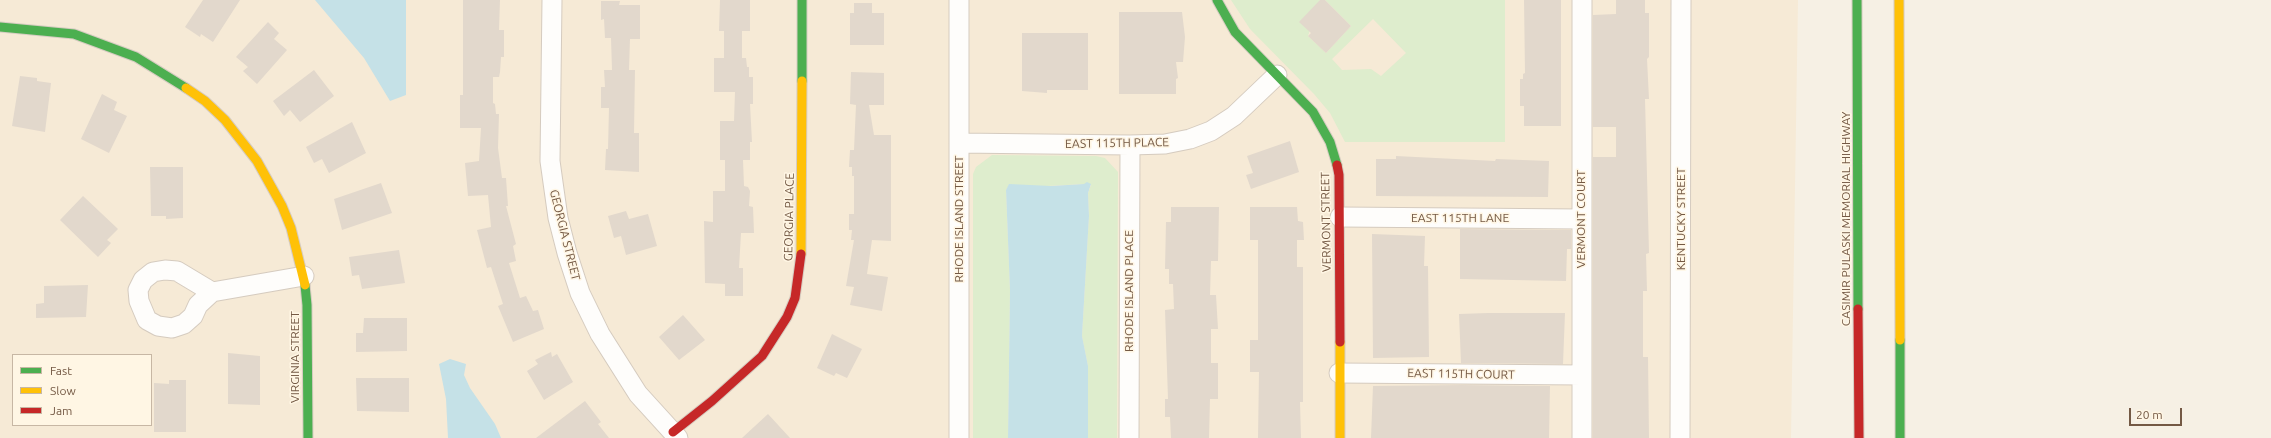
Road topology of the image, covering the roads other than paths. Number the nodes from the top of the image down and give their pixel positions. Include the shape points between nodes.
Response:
1 (552, 0) edge
2 (802, 0) edge
3 (959, 0) edge
4 (1217, 0) edge
5 (1582, 0) edge
6 (1681, 0) edge
7 (1858, 0) edge
8 (1899, 0) edge
9 (0, 27) edge
10 (1277, 76) junction
11 (959, 144) junction
12 (1130, 145) junction
13 (1340, 217) junction
14 (1581, 219) junction
15 (304, 276) junction
16 (212, 292) dead end
17 (1339, 373) junction
18 (1582, 375) junction
19 (676, 435) edge
20 (308, 438) edge
21 (959, 438) edge
22 (1129, 438) edge
23 (1340, 438) edge
24 (1582, 438) edge
25 (1680, 438) edge
26 (1859, 438) edge
27 (1900, 438) edge

1 - 19 street, GEORGIA STREET via 550,161 558,218 567,253 580,294 600,334 638,394
2 - 19 main road, GEORGIA PLACE via 802,248 795,298 787,317 762,356
3 - 11 street, RHODE ISLAND STREET
4 - 10 main road, VERMONT STREET via 1235,32
5 - 14 street, VERMONT COURT
6 - 25 street, KENTUCKY STREET
7 - 26 main road, CASIMIR PULASKI MEMORIAL HIGHWAY
8 - 27 main road
9 - 15 main road via 74,34 116,48 136,57 204,101 244,142 271,184 291,228
10 - 12 street, EAST 115TH PLACE via 1234,116 1211,131 1166,144
10 - 13 main road, VERMONT STREET via 1313,112 1330,142 1339,175
11 - 12 street, EAST 115TH PLACE
11 - 21 street, RHODE ISLAND STREET
12 - 22 street, RHODE ISLAND PLACE
13 - 14 street, EAST 115TH LANE
13 - 17 main road, VERMONT STREET
14 - 18 street, VERMONT COURT
15 - 16 street
15 - 20 main road, VIRGINIA STREET via 307,311
17 - 18 street, EAST 115TH COURT
17 - 23 main road, VERMONT STREET
18 - 24 street, VERMONT COURT

